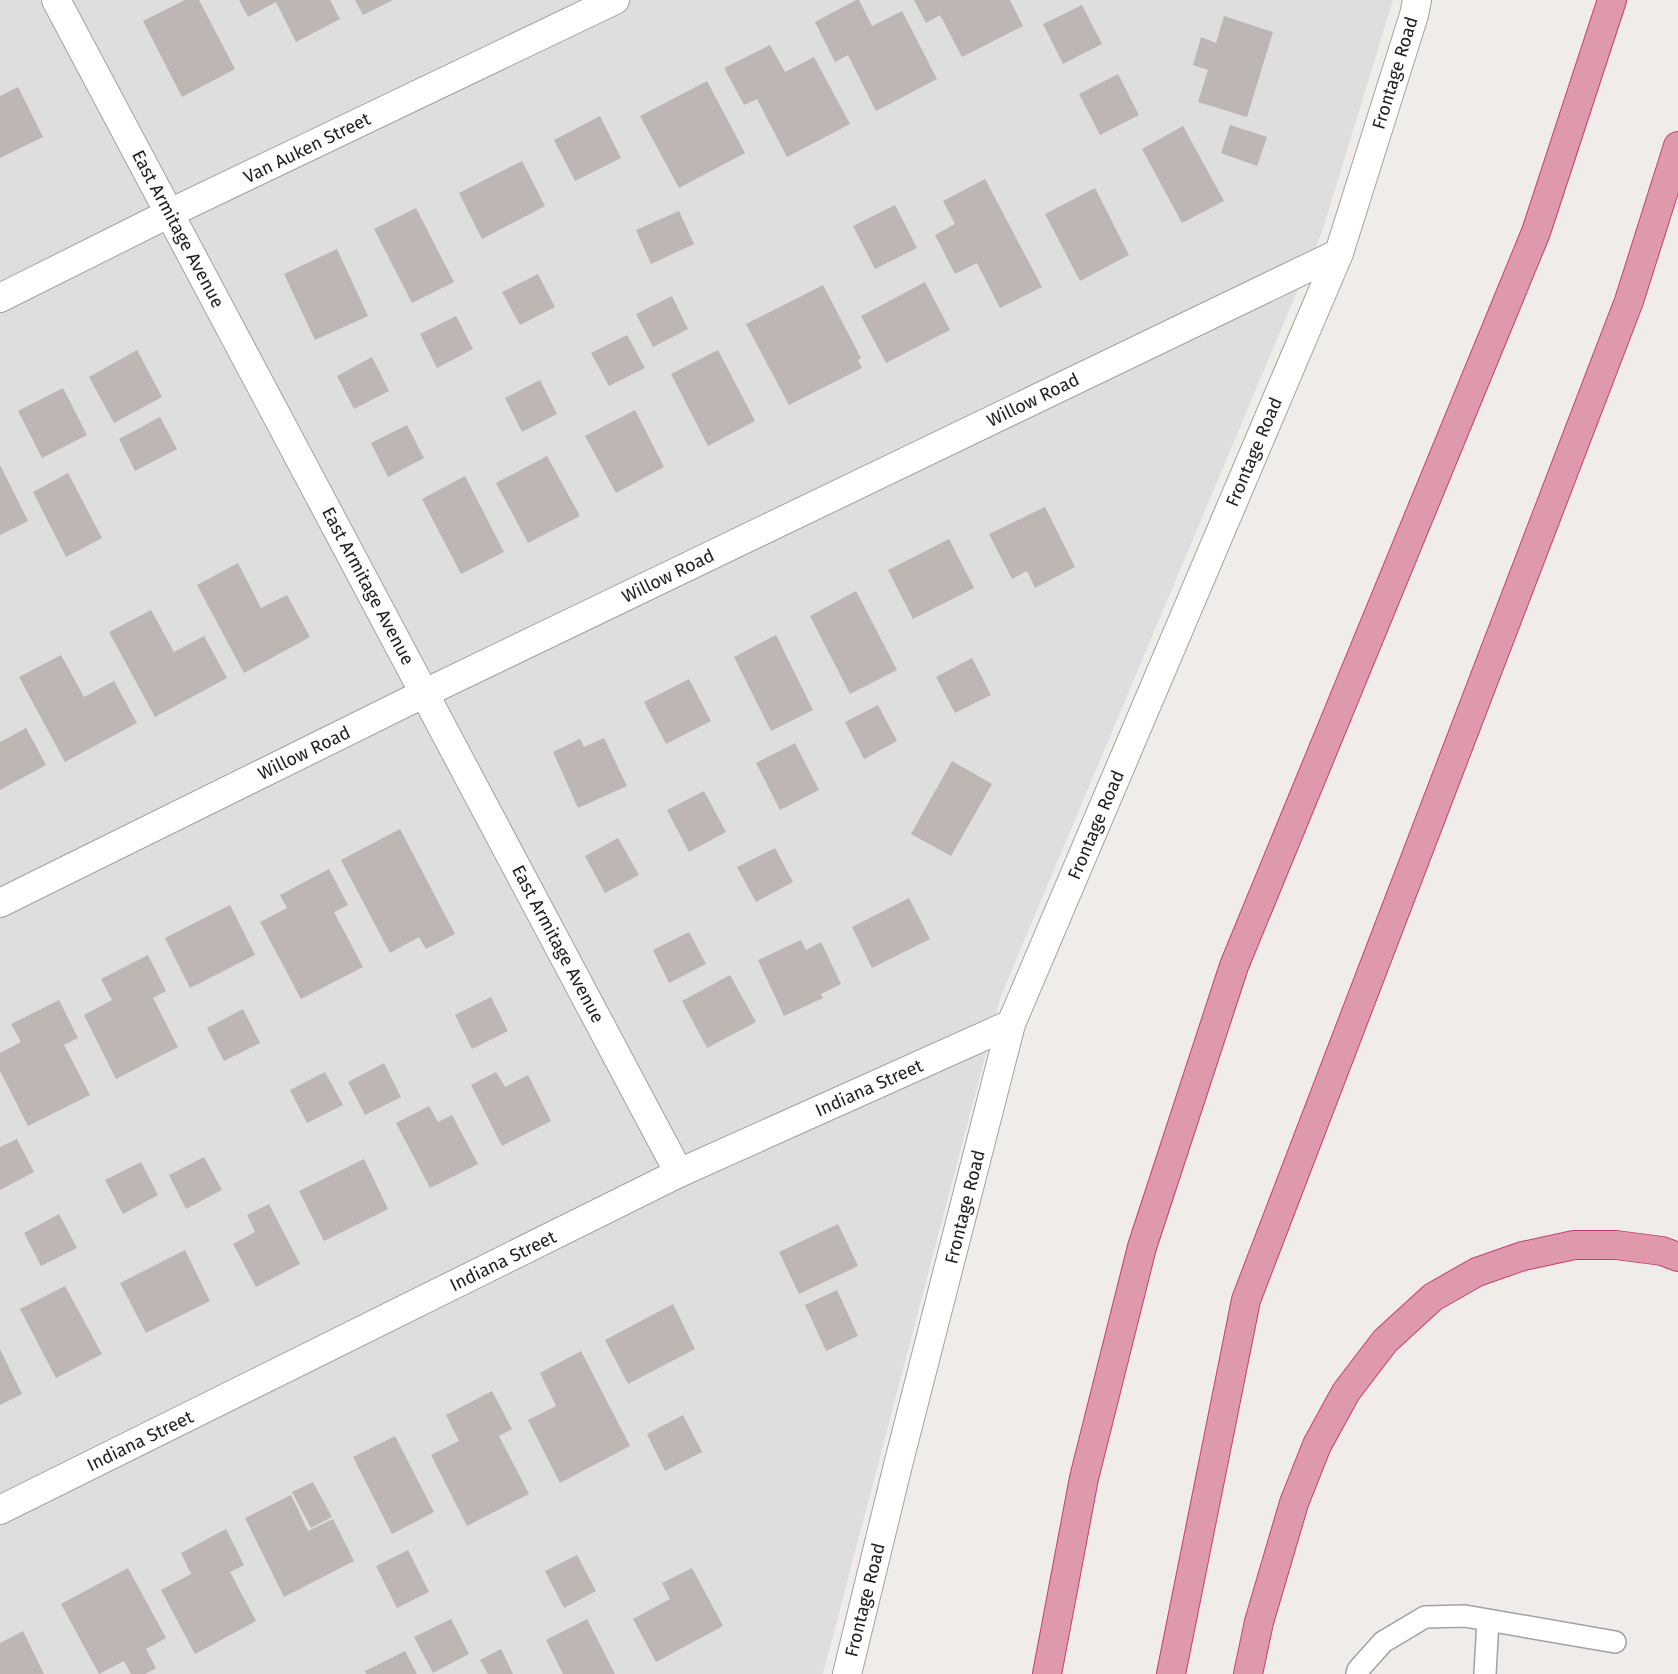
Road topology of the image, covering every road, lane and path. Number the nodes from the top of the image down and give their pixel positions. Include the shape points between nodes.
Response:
1 (56, 0) edge
2 (616, 0) edge
3 (1417, 0) edge
4 (1612, 0) edge
5 (1678, 146) edge
6 (170, 213) junction
7 (1339, 253) junction
8 (0, 298) edge
9 (424, 693) junction
10 (0, 903) edge
11 (1012, 1024) junction
12 (680, 1173) junction
13 (1678, 1257) edge
14 (0, 1510) edge
15 (1488, 1620) junction
16 (1615, 1642) dead end
17 (847, 1674) edge
18 (1047, 1674) edge
19 (1171, 1674) edge
20 (1248, 1674) edge
21 (1357, 1674) edge
22 (1485, 1674) edge

1 - 6 street, East Armitage Avenue
2 - 6 street, Van Auken Street
3 - 7 street, Frontage Road
4 - 18 highway via 1536,232 1234,966 1142,1247 1084,1478
5 - 19 highway via 1629,301 1246,1300
6 - 8 street, Van Auken Street
6 - 9 street, East Armitage Avenue
7 - 9 street, Willow Road
7 - 11 street, Frontage Road
9 - 10 street, Willow Road
9 - 12 street, East Armitage Avenue
11 - 12 street, Indiana Street
11 - 17 street, Frontage Road
12 - 14 street, Indiana Street
13 - 20 highway via 1662,1251 1616,1245 1574,1245 1524,1256 1477,1272 1433,1297 1384,1342 1346,1392 1317,1445 1294,1503 1259,1622
15 - 16 lane
15 - 21 lane via 1465,1616 1425,1616 1383,1642
15 - 22 lane

